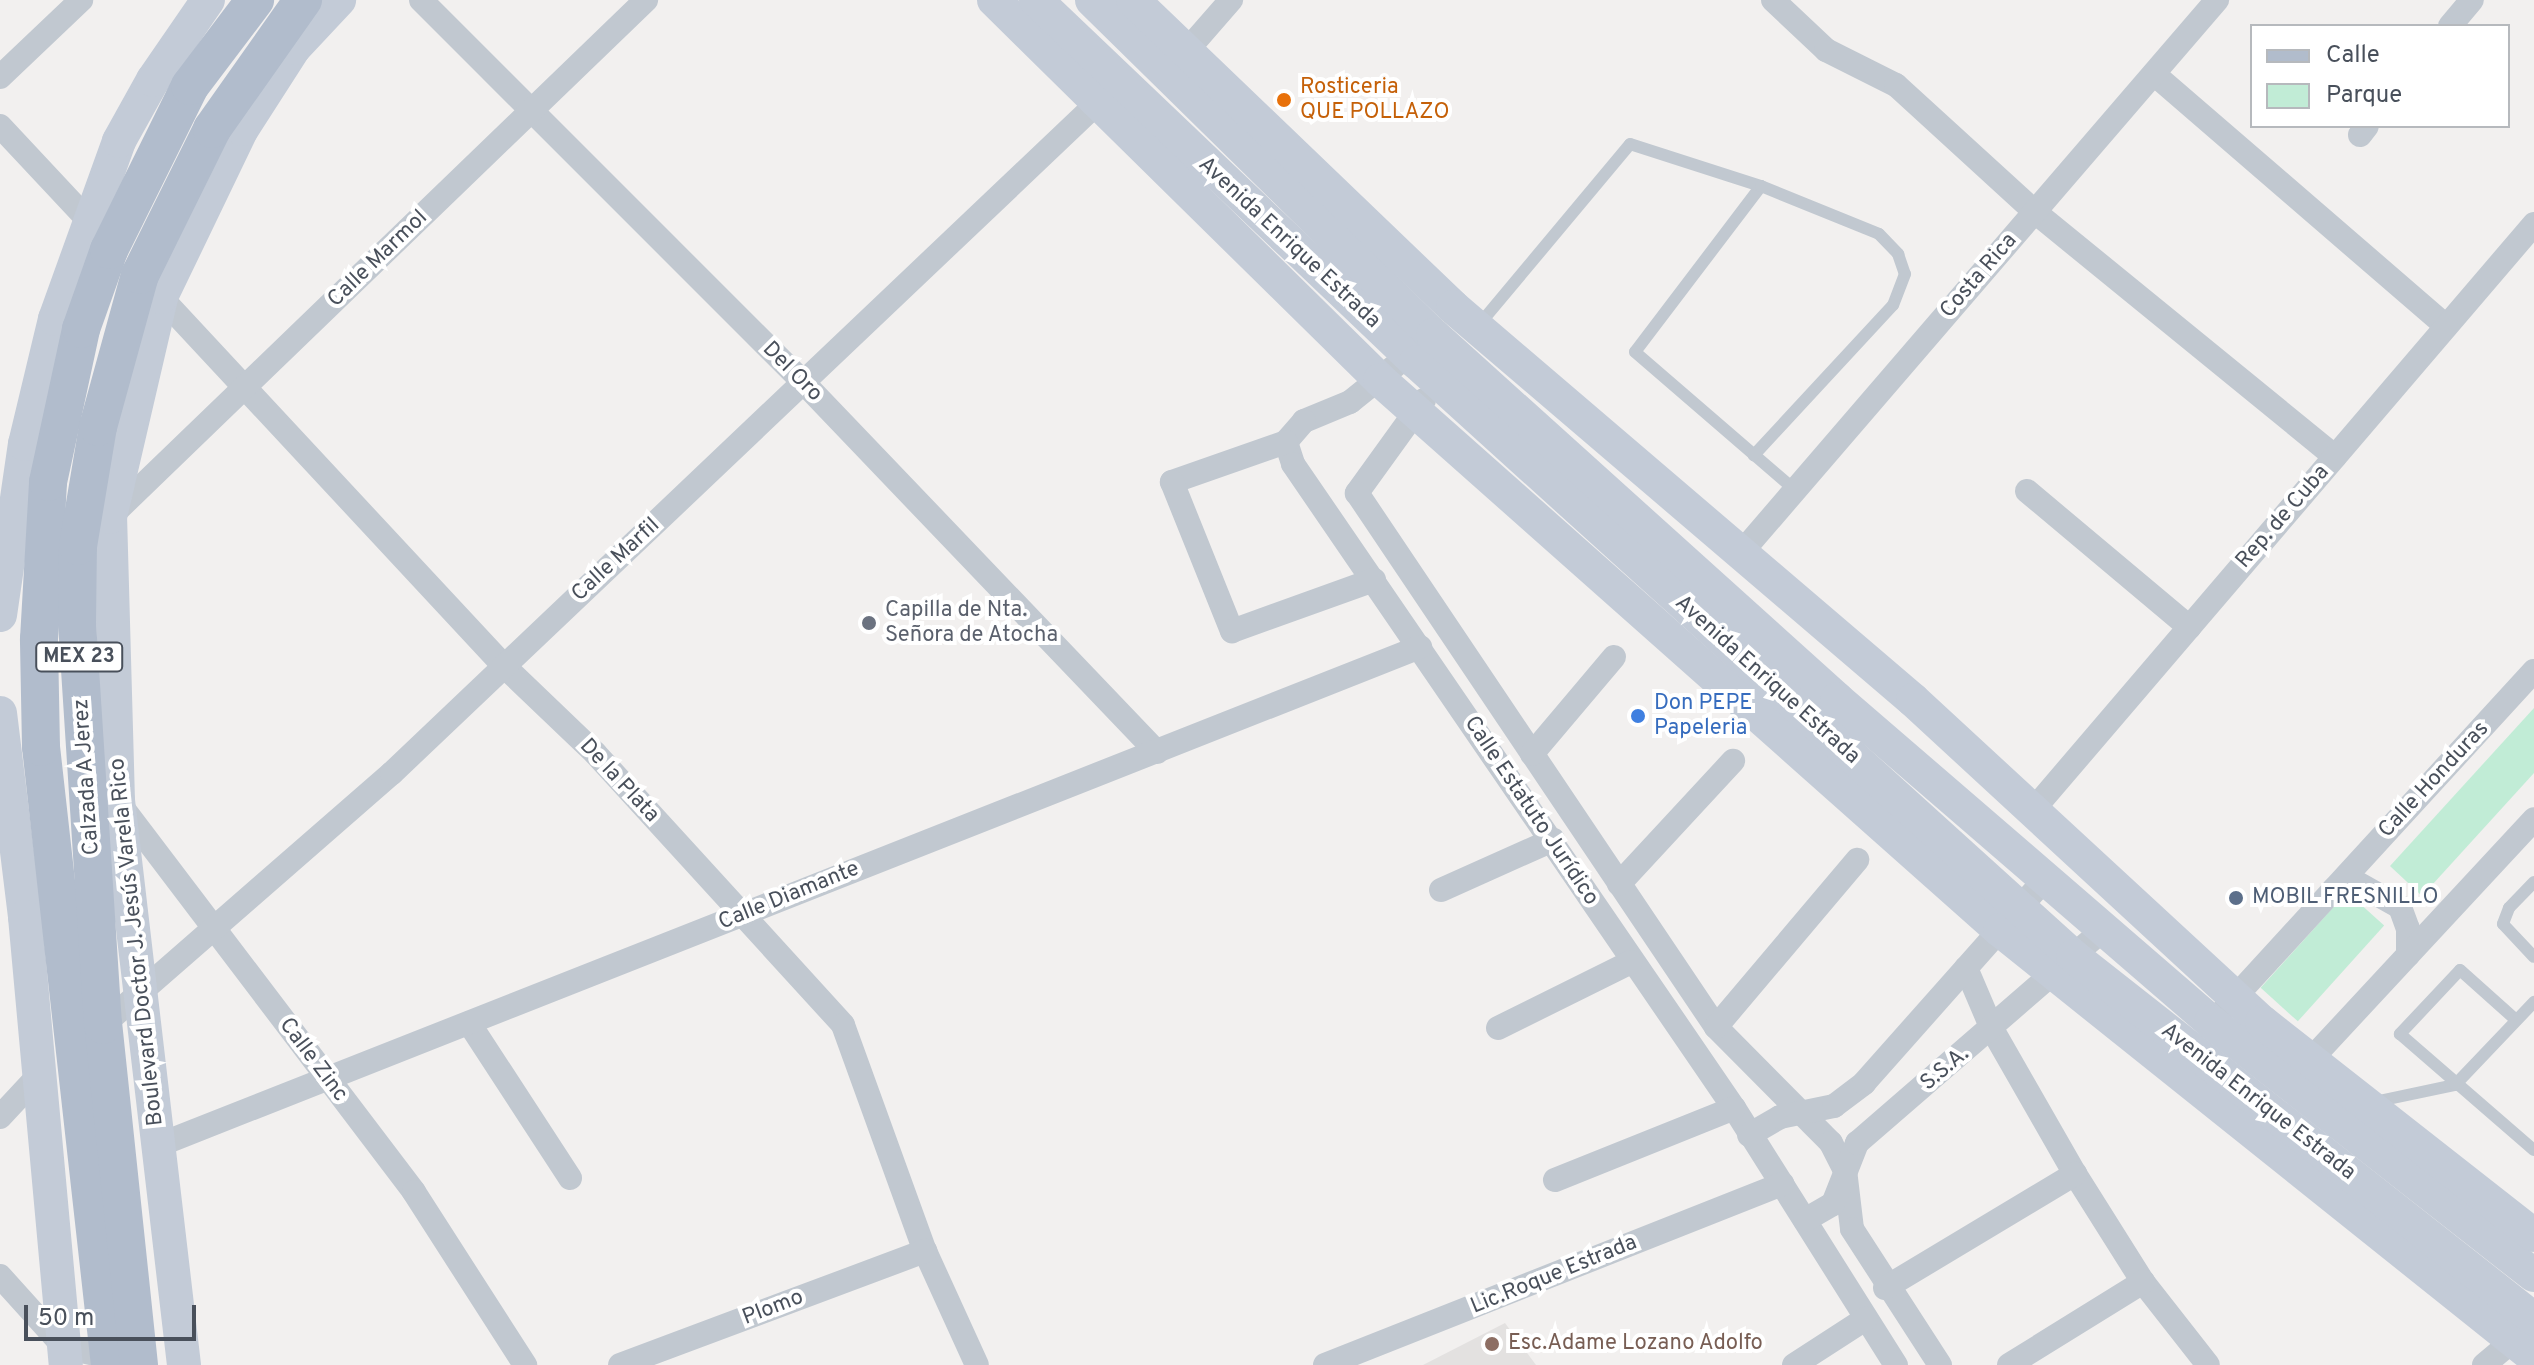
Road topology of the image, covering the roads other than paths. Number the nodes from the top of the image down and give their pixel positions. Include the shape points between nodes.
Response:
1 (81, 0) edge
2 (208, 0) edge
3 (255, 0) edge
4 (303, 0) edge
5 (339, 0) edge
6 (421, 0) edge
7 (646, 0) edge
8 (994, 0) edge
9 (1036, 0) edge
10 (1092, 0) edge
11 (1133, 0) edge
12 (1231, 0) edge
13 (1773, 0) edge
14 (2217, 0) edge
15 (2472, 0) edge
16 (2452, 24) edge
17 (1177, 63) junction
18 (2154, 74) junction
19 (0, 77) edge
20 (1108, 93) junction
21 (530, 112) junction
22 (0, 126) edge
23 (1761, 186) junction
24 (2035, 212) junction
25 (89, 221) junction
26 (2534, 224) edge
27 (1287, 241) junction
28 (1263, 265) junction
29 (150, 286) junction
30 (2446, 326) junction
31 (1444, 344) junction
32 (1380, 380) junction
33 (803, 382) junction
34 (247, 385) junction
35 (1415, 412) junction
36 (1286, 442) junction
37 (1754, 455) junction
38 (2335, 457) junction
39 (1795, 490) junction
40 (2027, 491) dead end
41 (1357, 493) junction
42 (1326, 509) junction
43 (110, 517) junction
44 (1741, 553) junction
45 (1374, 580) junction
46 (2, 594) edge
47 (2189, 627) junction
48 (1420, 647) junction
49 (1614, 657) dead end
50 (504, 666) junction
51 (2534, 671) edge
52 (0, 704) edge
53 (0, 713) edge
54 (41, 747) junction
55 (1157, 752) junction
56 (1532, 754) junction
57 (1733, 761) dead end
58 (87, 766) junction
59 (118, 801) junction
60 (2033, 810) junction
61 (2534, 819) edge
62 (1553, 840) junction
63 (1857, 860) dead end
64 (2045, 879) junction
65 (2534, 882) edge
66 (1619, 884) junction
67 (2334, 889) junction
68 (1441, 890) dead end
69 (743, 914) junction
70 (2010, 919) junction
71 (2104, 929) junction
72 (216, 930) junction
73 (2408, 955) junction
74 (2534, 957) edge
75 (1631, 962) junction
76 (2063, 965) junction
77 (1966, 968) junction
78 (141, 992) junction
79 (2235, 997) junction
80 (2534, 1002) edge
81 (2516, 1020) junction
82 (2211, 1022) junction
83 (469, 1023) junction
84 (103, 1025) junction
85 (1716, 1027) junction
86 (1498, 1028) dead end
87 (1992, 1029) junction
88 (2300, 1072) junction
89 (39, 1075) junction
90 (327, 1079) junction
91 (2455, 1085) junction
92 (2367, 1104) junction
93 (1734, 1108) junction
94 (1807, 1115) junction
95 (0, 1117) edge
96 (1749, 1135) junction
97 (159, 1145) junction
98 (2534, 1150) edge
99 (1845, 1170) junction
100 (2075, 1174) junction
101 (570, 1178) dead end
102 (1555, 1180) dead end
103 (1782, 1184) junction
104 (1805, 1220) junction
105 (2534, 1235) edge
106 (925, 1251) junction
107 (2534, 1275) edge
108 (0, 1276) edge
109 (2143, 1282) junction
110 (1885, 1288) junction
111 (1865, 1319) junction
112 (2529, 1335) edge
113 (65, 1356) edge
114 (124, 1363) edge
115 (184, 1365) edge
116 (525, 1365) edge
117 (620, 1365) edge
118 (977, 1365) edge
119 (1325, 1365) edge
120 (1794, 1365) edge
121 (1896, 1365) edge
122 (1940, 1365) edge
123 (2009, 1365) edge
124 (2208, 1365) edge
125 (2484, 1365) edge

1 - 19 street
2 - 25 street via 119,141
3 - 54 main road, Calzada A Jerez / MEX 23 via 190,86 154,151 109,250 81,329 47,496 39,639
4 - 29 main road, Calzada A Jerez / MEX 23 via 212,129
5 - 29 street, Boulevard Doctor J. Jesús Varela Rico via 294,48
6 - 21 street, Del Oro
7 - 21 street, Calle Marmol
8 - 20 street
9 - 20 street, Avenida Enrique Estrada
10 - 17 street, Avenida Enrique Estrada
11 - 17 street
12 - 17 street
13 - 24 street via 1826,50 1896,85
14 - 18 street, Costa Rica
15 - 16 street
17 - 31 street, Avenida Enrique Estrada
18 - 24 street, Costa Rica
18 - 30 street
20 - 27 street, Avenida Enrique Estrada
20 - 28 street
20 - 33 street, Calle Marfil
21 - 33 street, Del Oro
21 - 34 street, Calle Marmol
22 - 25 street
23 - 31 lane via 1630,144
23 - 37 lane via 1635,352
23 - 37 lane via 1879,234 1898,254 1905,274 1893,305
24 - 38 street
24 - 39 street, Costa Rica
25 - 46 street via 55,319 25,444
26 - 30 street, Rep. de Cuba
27 - 28 street
27 - 31 street, Avenida Enrique Estrada
28 - 32 street
29 - 34 street, De la Plata
29 - 43 street, Boulevard Doctor J. Jesús Varela Rico
29 - 58 main road, Calzada A Jerez / MEX 23 via 98,427 78,546 77,623
30 - 38 street, Rep. de Cuba
31 - 32 street
31 - 35 street
31 - 44 street
31 - 64 street, Avenida Enrique Estrada
31 - 70 street, Avenida Enrique Estrada
32 - 35 street
32 - 36 street via 1350,402 1304,421
33 - 50 street, Calle Marfil
33 - 55 street, Del Oro
34 - 43 street, Calle Marmol
34 - 50 street, De la Plata
35 - 41 street
35 - 70 street
36 - 42 street, Calle Estatuto Jurídico via 1293,464
36 - 45 street via 1172,482 1232,631
37 - 39 lane
38 - 47 street, Rep. de Cuba
39 - 44 street, Costa Rica
40 - 47 street
41 - 42 street
41 - 56 street, Calle Estatuto Jurídico
42 - 45 street, Calle Estatuto Jurídico
43 - 59 street, Boulevard Doctor J. Jesús Varela Rico
44 - 60 street
45 - 48 street, Calle Estatuto Jurídico
47 - 60 street, Rep. de Cuba
48 - 55 street, Calle Diamante
48 - 62 street, Calle Estatuto Jurídico
49 - 56 street
50 - 69 street, De la Plata via 595,753
50 - 72 street, Calle Marfil
51 - 67 street, Calle Honduras
52 - 54 street
53 - 89 street
54 - 114 main road, Calzada A Jerez / MEX 23
55 - 69 street, Calle Diamante
56 - 66 street, Calle Estatuto Jurídico
57 - 66 street
58 - 59 street, Calle Zinc
58 - 84 main road, Calzada A Jerez / MEX 23
59 - 72 street, Calle Zinc
59 - 78 street, Boulevard Doctor J. Jesús Varela Rico
60 - 79 street
61 - 73 street
62 - 68 street
62 - 75 street, Calle Estatuto Jurídico
63 - 85 street
64 - 70 street
64 - 71 street, Avenida Enrique Estrada
65 - 74 lane via 2509,908 2503,924
66 - 85 street, Calle Estatuto Jurídico
67 - 73 street via 2359,884 2400,907 2408,929
67 - 79 street, Calle Honduras
69 - 83 street, Calle Diamante
69 - 106 street, De la Plata via 843,1025
70 - 76 street, Avenida Enrique Estrada
70 - 77 street
71 - 76 street, S.S.A.
71 - 82 street, Avenida Enrique Estrada
72 - 78 street, Calle Marfil
72 - 90 street, Calle Zinc
73 - 88 street
75 - 86 street
75 - 93 street, Calle Estatuto Jurídico
76 - 87 street, S.S.A.
76 - 112 street, Avenida Enrique Estrada
77 - 87 street
77 - 94 street via 1864,1083 1834,1106
78 - 84 street, Calle Marfil
78 - 97 street, Boulevard Doctor J. Jesús Varela Rico
79 - 82 street, Calle Honduras
79 - 88 street
80 - 81 lane
81 - 91 lane
81 - 91 lane via 2460,970 2400,1034
82 - 88 street, Avenida Enrique Estrada
83 - 90 street, Calle Diamante
83 - 101 street
84 - 114 main road, Calzada A Jerez / MEX 23
85 - 94 street, Calle Estatuto Jurídico
87 - 99 street, S.S.A. via 1857,1143
87 - 100 street
88 - 92 street
88 - 107 street, Avenida Enrique Estrada
89 - 95 street
89 - 113 street
90 - 97 street, Calle Diamante
90 - 116 street, Calle Zinc via 414,1192
91 - 92 lane
91 - 98 lane
92 - 105 street
93 - 96 street, Calle Estatuto Jurídico
93 - 102 street
94 - 96 street via 1780,1117
94 - 99 street, Calle Estatuto Jurídico
96 - 103 street, Calle Estatuto Jurídico
97 - 115 street, Boulevard Doctor J. Jesús Varela Rico
99 - 104 street, S.S.A. via 1833,1204
99 - 110 street, Calle Estatuto Jurídico via 1852,1229
100 - 109 street
100 - 110 street
103 - 104 street, Calle Estatuto Jurídico
103 - 119 street, Lic.Roque Estrada
104 - 111 street, Calle Estatuto Jurídico
106 - 117 street, Plomo
106 - 118 street, De la Plata
108 - 113 street
109 - 123 street
109 - 124 street
110 - 122 street, Calle Estatuto Jurídico
111 - 120 street
111 - 121 street, Calle Estatuto Jurídico
112 - 125 street
113 - 114 street

